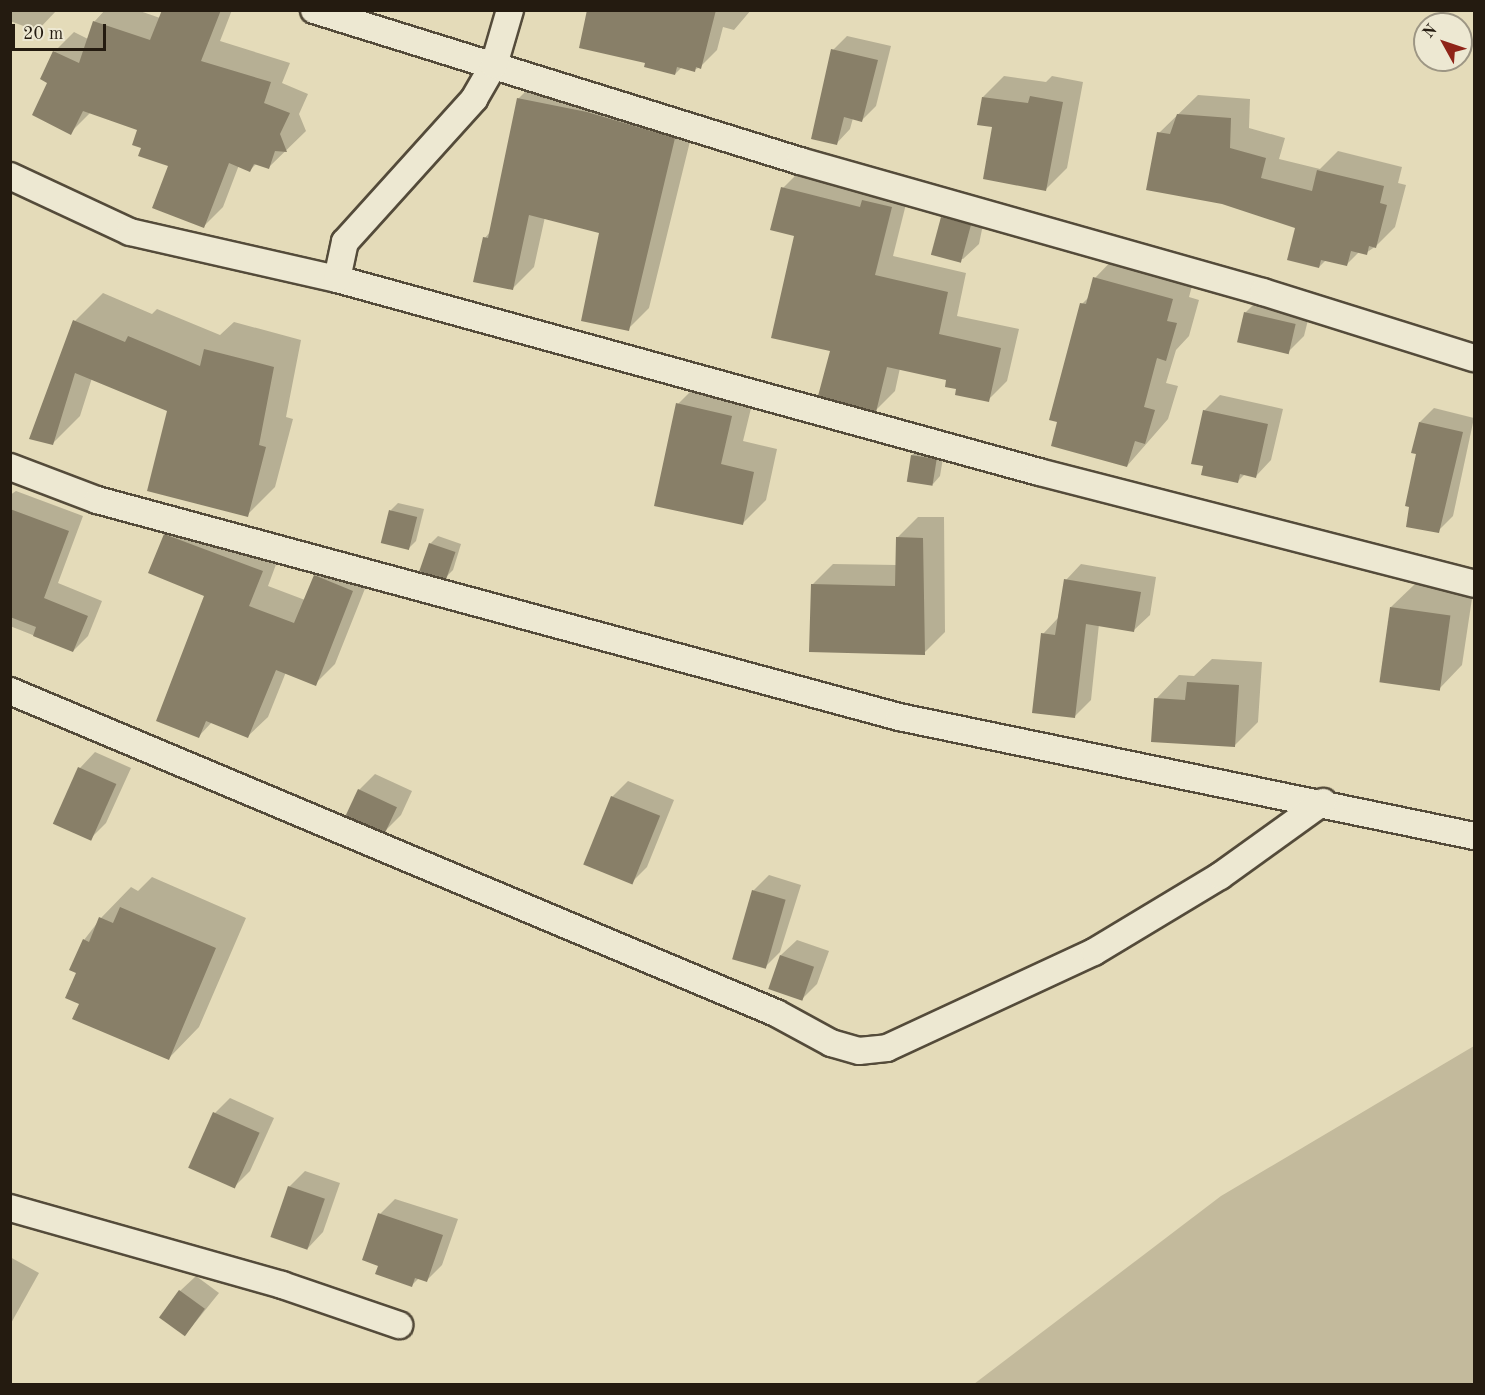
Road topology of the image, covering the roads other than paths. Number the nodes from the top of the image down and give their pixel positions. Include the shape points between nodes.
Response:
1 (314, 10) edge
2 (510, 10) edge
3 (494, 65) junction
4 (10, 176) edge
5 (337, 279) junction
6 (1474, 358) edge
7 (10, 466) edge
8 (1474, 584) edge
9 (10, 691) edge
10 (1323, 802) junction
11 (1474, 836) edge
12 (10, 1208) edge
13 (399, 1325) dead end

1 - 3 street
2 - 3 street
3 - 5 street via 474,99 345,242
3 - 6 street via 800,161 1251,289
4 - 5 street via 130,232
5 - 8 street via 1028,469
7 - 10 street via 97,500 899,717
9 - 10 street via 776,1013 831,1043 859,1051 887,1048 1094,951 1220,876
10 - 11 street
12 - 13 street via 282,1285

